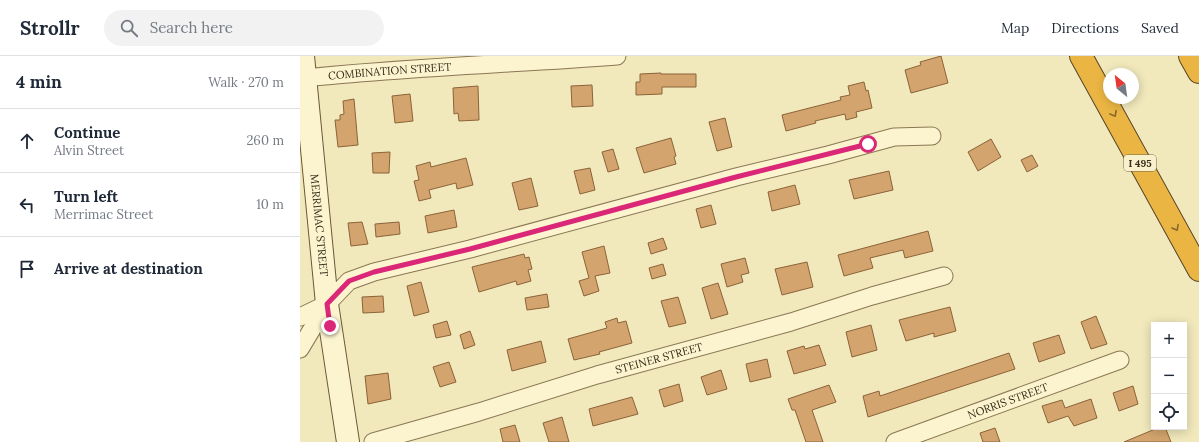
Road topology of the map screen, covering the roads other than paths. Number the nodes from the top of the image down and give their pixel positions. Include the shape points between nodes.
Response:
1 (303, 56) edge
2 (617, 56) edge
3 (1081, 56) edge
4 (1190, 56) edge
5 (1199, 72) edge
6 (305, 78) junction
7 (932, 136) dead end
8 (1199, 270) edge
9 (944, 276) dead end
10 (327, 304) junction
11 (300, 317) edge
12 (300, 349) edge
13 (1120, 360) dead end
14 (348, 442) edge
15 (373, 442) edge
16 (895, 442) edge

1 - 6 main road, MERRIMAC STREET
2 - 6 street, COMBINATION STREET via 414,68
3 -> 8 highway, I 495
4 - 5 highway
6 - 10 main road, MERRIMAC STREET
7 - 10 street via 894,137 374,272 349,281
9 - 15 street, STEINER STREET
10 - 11 street
10 - 12 street
10 - 14 main road, MERRIMAC STREET
13 - 16 street, NORRIS STREET

